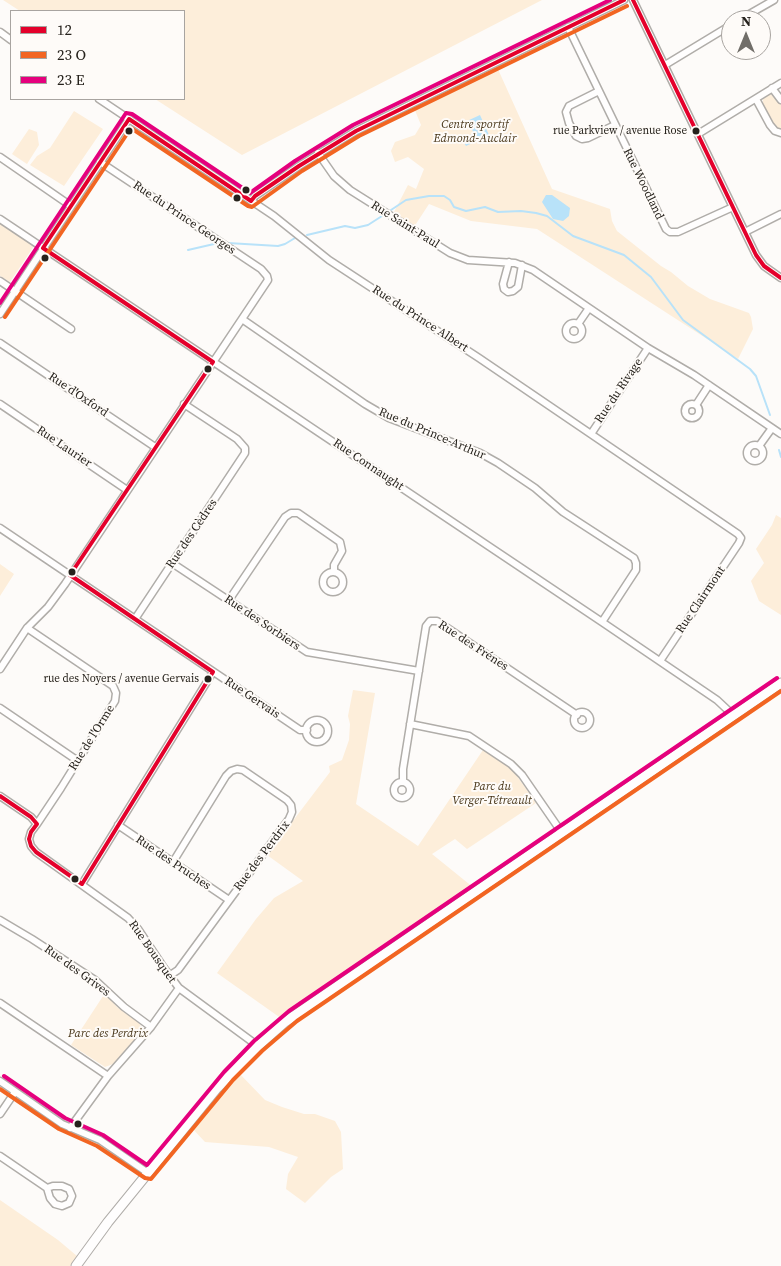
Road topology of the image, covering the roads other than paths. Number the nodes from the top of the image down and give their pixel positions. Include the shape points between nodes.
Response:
1 (624, 0) edge
2 (633, 0) edge
3 (774, 0) edge
4 (756, 10) edge
5 (568, 27) junction
6 (721, 31) edge
7 (665, 65) junction
8 (781, 83) edge
9 (772, 88) junction
10 (599, 91) junction
11 (756, 99) junction
12 (100, 100) edge
13 (781, 100) edge
14 (129, 119) junction
15 (615, 125) junction
16 (781, 133) edge
17 (698, 134) junction
18 (318, 154) junction
19 (0, 157) edge
20 (100, 162) junction
21 (251, 201) junction
22 (71, 206) junction
23 (733, 207) junction
24 (781, 214) edge
25 (0, 219) edge
26 (745, 232) junction
27 (43, 248) junction
28 (509, 262) junction
29 (522, 265) junction
30 (781, 278) edge
31 (0, 281) edge
32 (15, 291) junction
33 (589, 308) junction
34 (0, 314) edge
35 (242, 319) junction
36 (578, 324) dead end
37 (71, 329) dead end
38 (0, 343) edge
39 (648, 348) junction
40 (213, 362) junction
41 (709, 385) junction
42 (0, 404) edge
43 (184, 404) junction
44 (696, 405) dead end
45 (772, 428) junction
46 (591, 434) junction
47 (781, 434) edge
48 (759, 446) dead end
49 (155, 447) junction
50 (127, 490) junction
51 (0, 528) edge
52 (741, 538) joint
53 (172, 563) junction
54 (334, 572) dead end
55 (70, 575) junction
56 (228, 600) junction
57 (135, 619) junction
58 (602, 622) junction
59 (27, 628) junction
60 (660, 661) junction
61 (0, 669) edge
62 (419, 671) junction
63 (213, 672) junction
64 (781, 683) edge
65 (0, 708) edge
66 (577, 715) dead end
67 (733, 715) junction
68 (410, 724) junction
69 (307, 730) dead end
70 (78, 761) junction
71 (403, 781) dead end
72 (0, 796) edge
73 (37, 824) junction
74 (118, 825) junction
75 (562, 833) junction
76 (173, 862) junction
77 (82, 884) junction
78 (229, 900) junction
79 (0, 920) edge
80 (169, 976) junction
81 (179, 988) junction
82 (0, 1003) edge
83 (151, 1027) junction
84 (258, 1046) junction
85 (108, 1076) junction
86 (0, 1081) edge
87 (15, 1092) junction
88 (0, 1114) edge
89 (70, 1128) junction
90 (0, 1156) edge
91 (148, 1173) junction
92 (46, 1188) dead end
93 (76, 1266) edge

1 - 5 street
2 - 7 street
3 - 4 street
5 - 10 street, Rue Woodland
5 - 18 street via 369,124
6 - 7 street
7 - 17 street
8 - 9 street
9 - 11 street
9 - 13 street
10 - 15 street, Rue Woodland
10 - 15 street via 568,107 572,128 577,137 584,139
11 - 16 street via 772,128
11 - 17 street
12 - 14 street, Rue du Prince Albert
14 - 20 street
14 - 21 street, Rue du Prince Albert
15 - 23 street, Rue Woodland via 667,230 678,232
17 - 23 street
18 - 21 street
18 - 28 street, Rue Saint-Paul via 334,176 350,190 453,255 468,260
19 - 22 street
20 - 22 street
20 - 35 street, Rue du Prince Georges via 261,269 267,276 267,284
21 - 46 street, Rue du Prince Albert via 329,260
22 - 27 street
23 - 26 street
24 - 26 street
25 - 27 street, Rue Connaught
26 - 30 street via 762,264
27 - 32 street
27 - 40 street, Rue Connaught
28 - 29 street, Rue Saint-Paul
28 - 29 street via 503,284 504,289 510,292 518,287
29 - 33 street, Rue Saint-Paul
31 - 32 street
32 - 34 street
32 - 37 street
33 - 36 street
33 - 39 street, Rue Saint-Paul
35 - 40 street
35 - 58 street, Rue du Prince-Arthur via 389,418 466,447 498,463 563,512 634,558 636,570
38 - 49 street, Rue d'Oxford
39 - 41 street, Rue Saint-Paul
39 - 46 street, Rue du Rivage
40 - 43 street
40 - 58 street, Rue Connaught
41 - 44 street
41 - 45 street, Rue Saint-Paul
42 - 50 street, Rue Laurier
43 - 49 street
43 - 53 street, Rue des Cèdres via 237,439 245,448 244,457
45 - 47 street, Rue Saint-Paul
45 - 48 street
46 - 52 street, Rue du Prince Albert
49 - 50 street
50 - 55 street
51 - 55 street, Rue Gervais
52 - 60 street, Rue Clairmont
53 - 56 street, Rue des Sorbiers
53 - 57 street, Rue des Cèdres
54 - 56 street via 342,551 340,542 302,515 291,513 285,517
55 - 57 street, Rue Gervais
55 - 59 street via 48,607
56 - 62 street, Rue des Sorbiers via 307,652
57 - 63 street, Rue Gervais
58 - 60 street, Rue Connaught
59 - 61 street
59 - 70 street, Rue de l'Orme via 116,691 114,701
60 - 67 street, Rue Connaught via 717,700
62 - 66 street, Rue des Frénes via 426,625 434,620
62 - 68 street, Rue des Frénes
63 - 69 street, Rue Gervais via 300,730
63 - 74 street
64 - 67 street
65 - 70 street
67 - 75 street
68 - 71 street, Rue des Frénes
68 - 75 street via 469,736 511,764
70 - 73 street, Rue de l'Orme
72 - 73 street
73 - 77 street, Rue Bousquet via 30,837 34,850
74 - 76 street, Rue des Pruches
74 - 77 street
75 - 84 street via 304,1008
76 - 78 street, Rue des Pruches
76 - 78 street, Rue des Perdrix via 231,771 243,770 280,795 291,805 291,816
77 - 80 street, Rue Bousquet via 132,921
78 - 80 street, Rue des Perdrix via 178,970
79 - 83 street, Rue des Grives via 95,980
80 - 81 street, Rue Bousquet
81 - 83 street
81 - 84 street, Rue Bousquet
82 - 85 street
83 - 85 street
84 - 91 street via 218,1088
85 - 89 street
86 - 87 street
87 - 88 street
87 - 89 street
89 - 91 street via 100,1140
90 - 92 street
91 - 93 street

